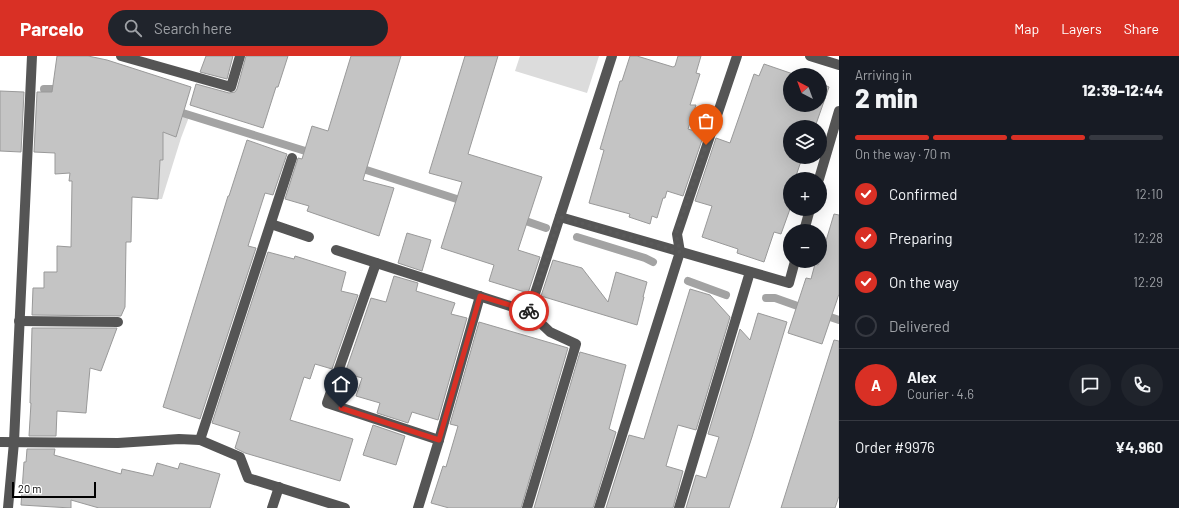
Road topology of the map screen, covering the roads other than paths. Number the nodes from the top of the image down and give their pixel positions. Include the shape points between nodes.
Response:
1 (32, 56) edge
2 (240, 56) edge
3 (612, 56) edge
4 (736, 56) edge
5 (810, 56) edge
6 (127, 57) edge
7 (839, 65) edge
8 (839, 111) edge
9 (292, 158) dead end
10 (821, 172) edge
11 (560, 217) junction
12 (271, 224) junction
13 (309, 237) dead end
14 (336, 250) dead end
15 (680, 252) junction
16 (376, 263) junction
17 (793, 268) edge
18 (750, 272) junction
19 (480, 296) junction
20 (529, 312) junction
21 (19, 321) junction
22 (118, 322) dead end
23 (200, 440) junction
24 (439, 440) junction
25 (0, 442) edge
26 (14, 442) junction
27 (279, 487) junction
28 (8, 508) edge
29 (272, 508) edge
30 (344, 508) edge
31 (418, 508) edge
32 (527, 508) edge
33 (599, 508) edge
34 (679, 508) edge

1 - 21 street
2 - 6 street via 232,87
3 - 11 street
4 - 15 street via 676,234
5 - 7 street
8 - 10 street
9 - 12 street
11 - 15 street
11 - 20 street
12 - 13 street
12 - 23 street
14 - 16 street
15 - 18 street
15 - 33 street
16 - 19 street
16 - 24 street via 327,403
17 - 18 street via 789,283
18 - 34 street
19 - 20 street
19 - 24 street
20 - 32 street via 550,332 576,344
21 - 22 street
21 - 26 street
23 - 26 street via 118,443
23 - 27 street via 240,457 248,478
24 - 31 street
25 - 26 street
26 - 28 street
27 - 29 street
27 - 30 street

